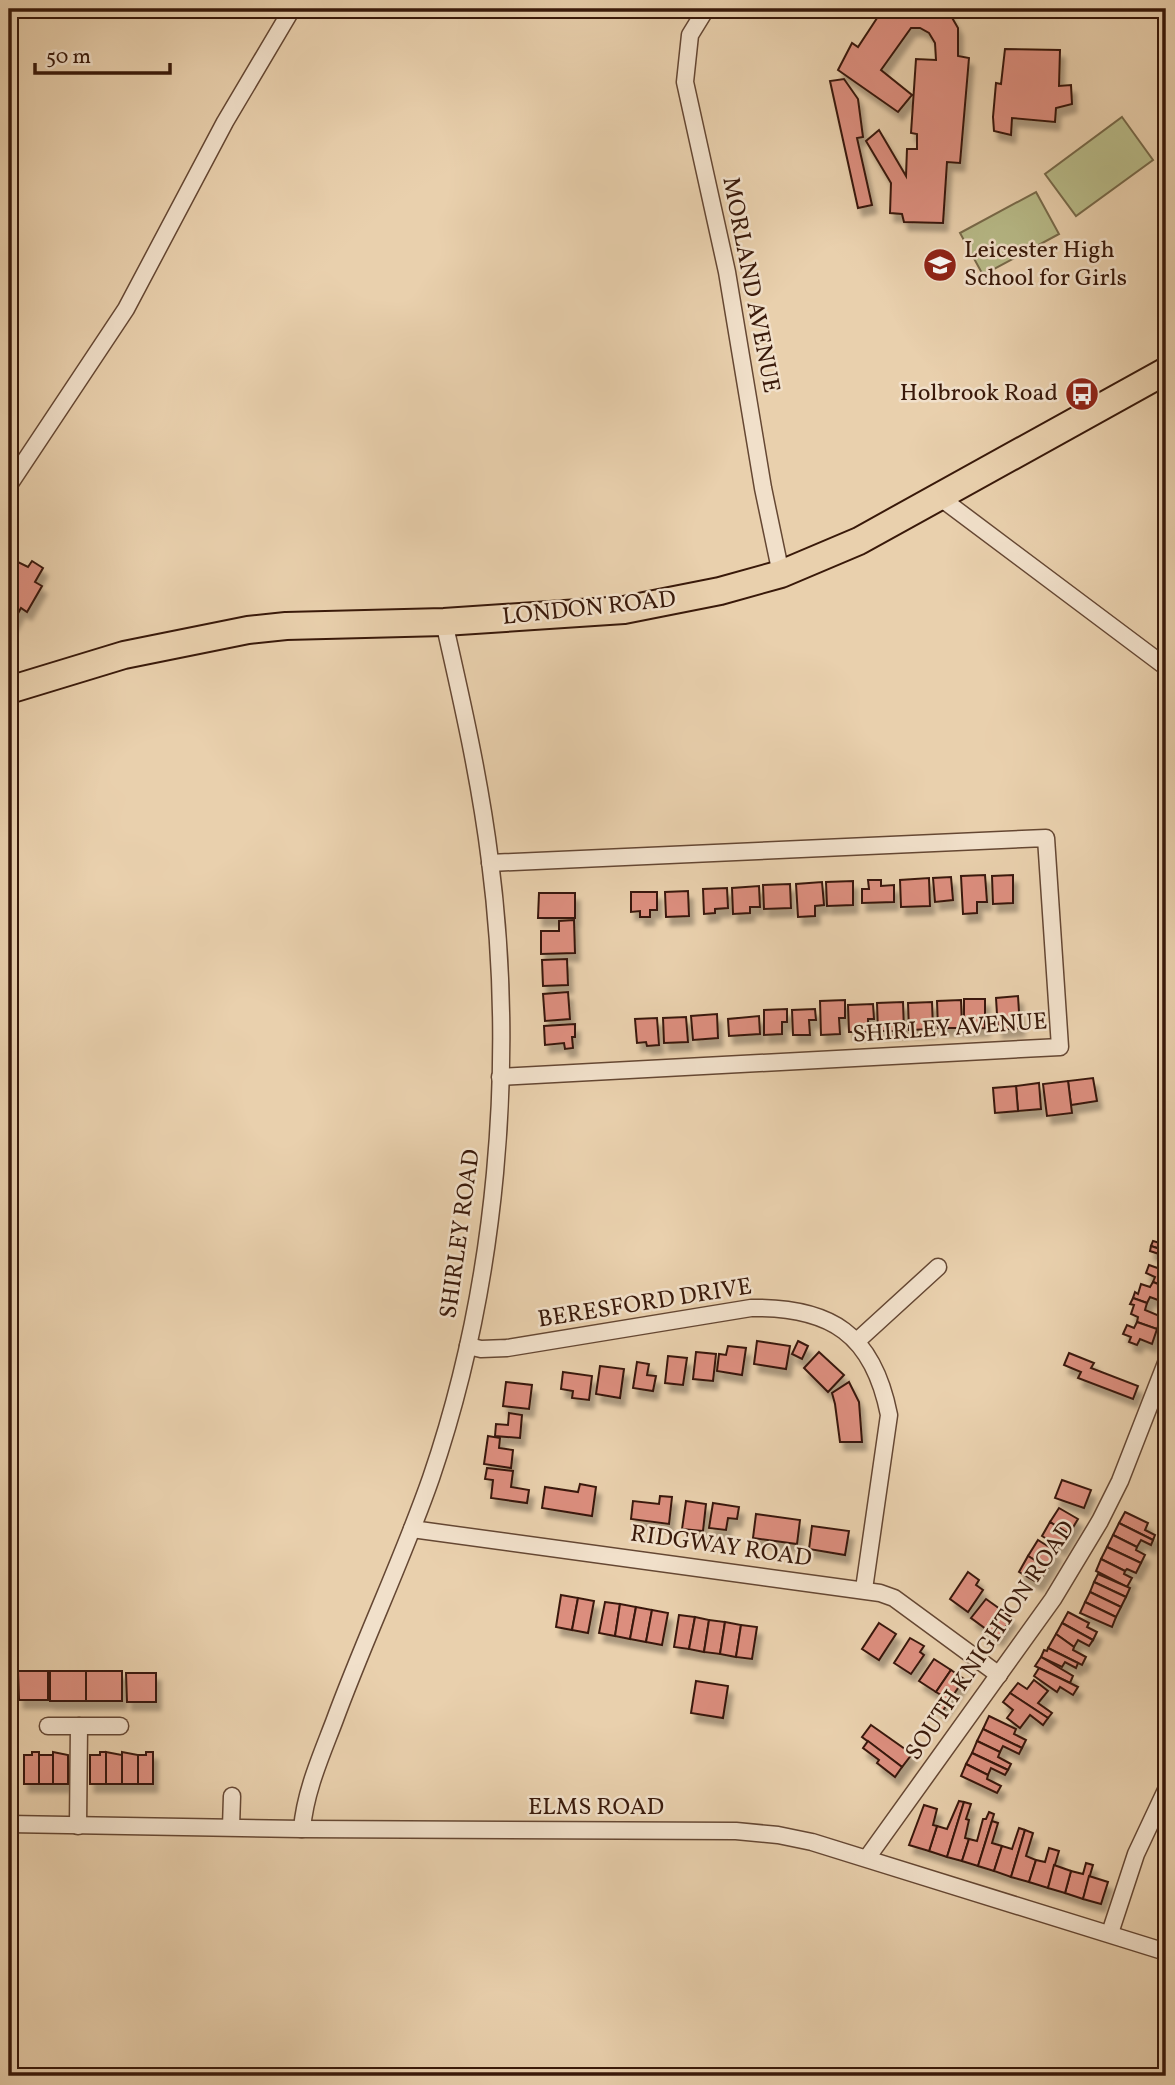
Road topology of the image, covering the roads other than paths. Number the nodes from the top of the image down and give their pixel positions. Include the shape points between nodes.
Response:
1 (292, 9) edge
2 (706, 9) edge
3 (1166, 371) edge
4 (9, 485) edge
5 (938, 496) junction
6 (781, 573) junction
7 (444, 622) junction
8 (1166, 667) edge
9 (9, 690) edge
10 (490, 863) junction
11 (500, 1077) junction
12 (937, 1267) dead end
13 (857, 1341) junction
14 (468, 1346) junction
15 (1166, 1363) edge
16 (1161, 1392) edge
17 (412, 1529) junction
18 (864, 1589) junction
19 (999, 1675) junction
20 (48, 1726) dead end
21 (79, 1726) junction
22 (120, 1726) dead end
23 (1166, 1790) edge
24 (232, 1796) dead end
25 (9, 1824) edge
26 (78, 1826) junction
27 (231, 1827) junction
28 (302, 1829) junction
29 (867, 1858) junction
30 (1110, 1933) junction
31 (1166, 1952) edge

1 - 4 street via 225,122 126,309
2 - 6 street, MORLAND AVENUE via 690,35 685,82 727,272
3 - 5 highway, LONDON ROAD
5 - 6 highway, LONDON ROAD via 859,541
5 - 8 street
6 - 7 highway, LONDON ROAD via 720,591 624,610
7 - 9 highway, LONDON ROAD via 248,630 124,655
7 - 10 street, SHIRLEY ROAD via 478,778
10 - 11 street, SHIRLEY ROAD via 499,969
10 - 11 street, SHIRLEY AVENUE via 1046,838 1060,1047
11 - 14 street, SHIRLEY ROAD via 491,1213
12 - 13 street
13 - 14 street, BERESFORD DRIVE via 807,1312 751,1308 507,1348
13 - 18 street, BERESFORD DRIVE via 874,1364 889,1415
14 - 17 street, SHIRLEY ROAD via 447,1429
15 - 16 street, SOUTH KNIGHTON ROAD
16 - 19 street, SOUTH KNIGHTON ROAD via 1100,1521
17 - 18 street, RIDGWAY ROAD
17 - 28 street, SHIRLEY ROAD via 322,1753
18 - 19 street, RIDGWAY ROAD via 894,1598
19 - 29 street, SOUTH KNIGHTON ROAD
20 - 21 street
21 - 22 street
21 - 26 street
23 - 30 street via 1136,1854
24 - 27 street
25 - 26 street, ELMS ROAD
26 - 27 street, ELMS ROAD
27 - 28 street, ELMS ROAD
28 - 29 street, ELMS ROAD via 736,1831 789,1837
29 - 30 street, ELMS ROAD
30 - 31 street, ELMS ROAD

